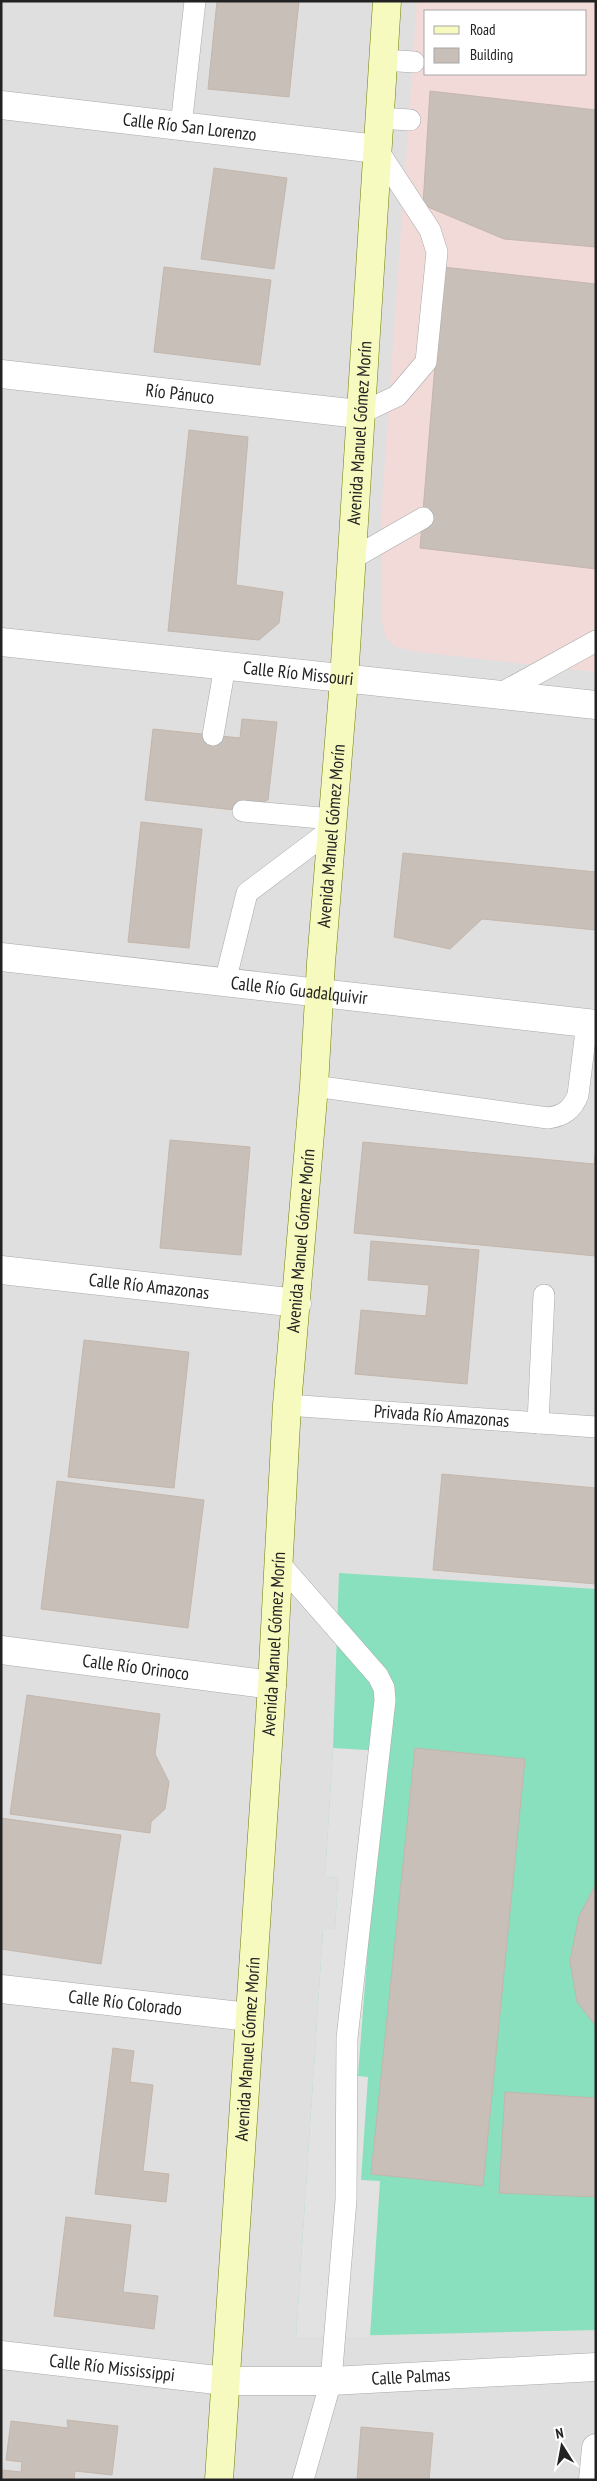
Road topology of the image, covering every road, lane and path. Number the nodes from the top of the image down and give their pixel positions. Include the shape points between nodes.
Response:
1 (195, 1) edge
2 (387, 1) edge
3 (383, 60) junction
4 (414, 62) dead end
5 (1, 104) edge
6 (379, 118) junction
7 (410, 120) dead end
8 (180, 126) junction
9 (377, 149) junction
10 (1, 374) edge
11 (359, 414) junction
12 (423, 518) dead end
13 (350, 560) junction
14 (596, 640) edge
15 (1, 642) edge
16 (225, 666) junction
17 (344, 680) junction
18 (496, 696) junction
19 (596, 705) edge
20 (213, 735) dead end
21 (244, 811) dead end
22 (332, 824) junction
23 (1, 957) edge
24 (225, 982) junction
25 (319, 994) junction
26 (591, 1024) edge
27 (314, 1086) junction
28 (1, 1270) edge
29 (544, 1295) dead end
30 (297, 1303) junction
31 (287, 1405) junction
32 (538, 1423) junction
33 (596, 1427) edge
34 (280, 1564) junction
35 (1, 1650) edge
36 (272, 1685) junction
37 (1, 1989) edge
38 (249, 2017) junction
39 (1, 2355) edge
40 (596, 2366) edge
41 (225, 2381) junction
42 (331, 2381) junction
43 (596, 2448) edge
44 (219, 2480) edge
45 (303, 2480) edge
46 (594, 2480) edge

1 - 8 lane
2 - 3 main road, Avenida Manuel Gómez Morín
3 - 4 lane
3 - 6 main road, Avenida Manuel Gómez Morín
5 - 8 street, Calle Río San Lorenzo
6 - 7 lane
6 - 9 main road, Avenida Manuel Gómez Morín
8 - 9 street, Calle Río San Lorenzo
9 - 11 main road, Avenida Manuel Gómez Morín
9 - 11 lane via 430,230 437,252 426,362 397,396
10 - 11 street, Río Pánuco
11 - 13 main road, Avenida Manuel Gómez Morín
12 - 13 lane
13 - 17 main road, Avenida Manuel Gómez Morín
14 - 18 lane
15 - 16 street, Calle Río Missouri
16 - 17 street, Calle Río Missouri
16 - 20 lane
17 - 18 street, Calle Río Missouri
17 - 22 main road, Avenida Manuel Gómez Morín
18 - 19 street, Calle Río Missouri
21 - 22 lane
22 - 24 lane via 247,893
22 - 25 main road, Avenida Manuel Gómez Morín
23 - 24 street, Calle Río Guadalquivir
24 - 25 street, Calle Río Guadalquivir
25 - 26 street, Calle Río Guadalquivir
25 - 27 main road, Avenida Manuel Gómez Morín
26 - 27 lane via 578,1095 570,1108 557,1117
27 - 30 main road, Avenida Manuel Gómez Morín
28 - 30 street, Calle Río Amazonas
29 - 32 lane
30 - 31 main road, Avenida Manuel Gómez Morín
31 - 32 lane, Privada Río Amazonas
31 - 34 main road, Avenida Manuel Gómez Morín
32 - 33 lane, Privada Río Amazonas
34 - 36 main road, Avenida Manuel Gómez Morín
34 - 42 lane via 378,1676 384,1688 347,2038 346,2200
35 - 36 street, Calle Río Orinoco
36 - 38 main road, Avenida Manuel Gómez Morín
37 - 38 street, Calle Río Colorado
38 - 41 main road, Avenida Manuel Gómez Morín
39 - 41 street, Calle Río Mississippi
40 - 42 street, Calle Palmas
41 - 42 street, Calle Palmas
41 - 44 main road, Avenida Manuel Gómez Morín
42 - 45 lane
43 - 46 street

